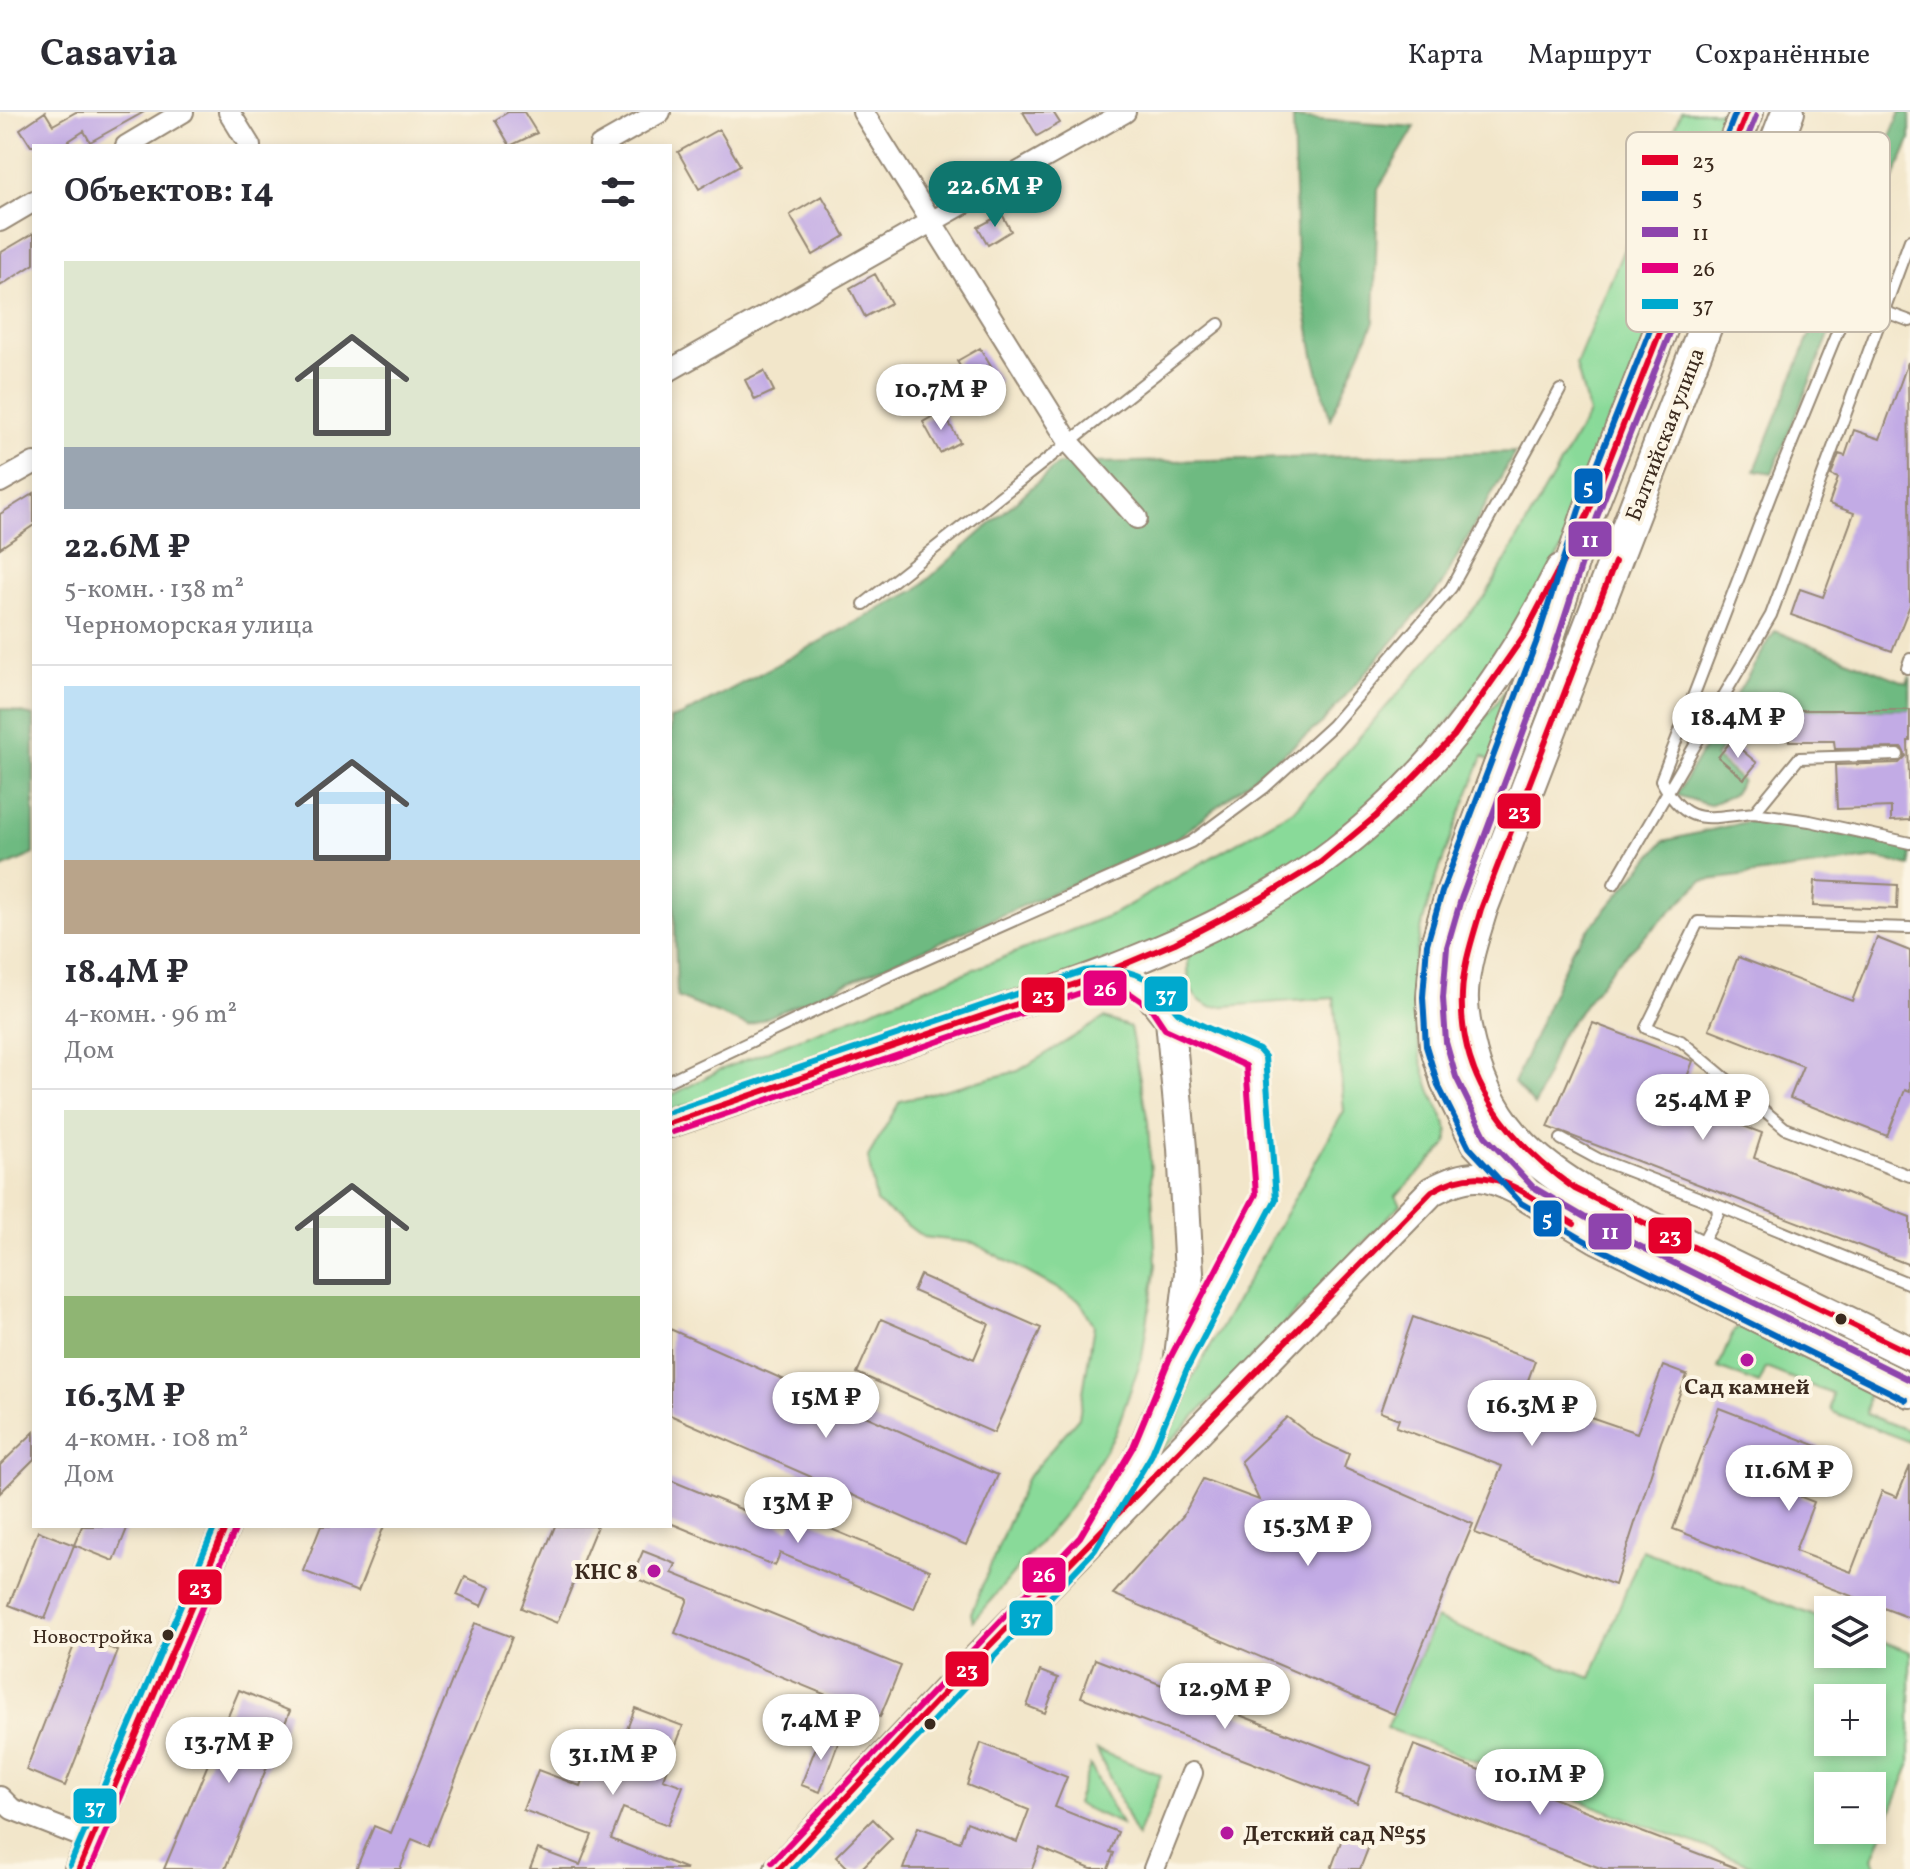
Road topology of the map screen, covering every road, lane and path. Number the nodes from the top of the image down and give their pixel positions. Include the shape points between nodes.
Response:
1 (183, 112) edge
2 (229, 112) edge
3 (660, 112) edge
4 (863, 112) edge
5 (1125, 112) edge
6 (1747, 112) edge
7 (1788, 112) edge
8 (1739, 132) edge
9 (1780, 132) edge
10 (129, 144) edge
11 (249, 144) edge
12 (604, 144) edge
13 (32, 202) edge
14 (0, 221) edge
15 (930, 222) junction
16 (1910, 240) edge
17 (1890, 293) edge
18 (1890, 314) edge
19 (1910, 321) edge
20 (1219, 324) dead end
21 (1660, 332) edge
22 (1703, 332) edge
23 (1837, 332) edge
24 (1875, 332) edge
25 (672, 369) edge
26 (1560, 390) dead end
27 (1069, 442) junction
28 (32, 464) edge
29 (0, 482) edge
30 (1588, 514) junction
31 (1137, 518) dead end
32 (864, 604) dead end
33 (1898, 755) dead end
34 (1668, 794) junction
35 (1754, 813) junction
36 (1910, 843) edge
37 (1614, 884) dead end
38 (1910, 928) edge
39 (1087, 980) junction
40 (1170, 1020) junction
41 (672, 1079) edge
42 (672, 1122) edge
43 (1561, 1139) dead end
44 (1910, 1176) edge
45 (1527, 1195) junction
46 (1710, 1202) junction
47 (1697, 1250) junction
48 (1910, 1284) edge
49 (1910, 1353) edge
50 (1178, 1365) junction
51 (1910, 1391) edge
52 (225, 1528) edge
53 (1088, 1543) junction
54 (1192, 1773) dead end
55 (0, 1797) edge
56 (91, 1840) junction
57 (79, 1869) edge
58 (779, 1869) edge
59 (1154, 1869) edge

1 - 10 street
2 - 11 street
3 - 12 street
4 - 15 street
5 - 15 street
6 - 8 main road, Балтийская улица
7 - 9 main road, Балтийская улица
13 - 14 street
15 - 25 street
15 - 27 street
16 - 17 lane
18 - 19 lane
20 - 27 lane
21 - 30 main road, Балтийская улица
22 - 47 main road, Балтийская улица via 1481,909 1462,994 1466,1035 1486,1098 1502,1124 1539,1163 1575,1189
23 - 34 lane via 1661,780
24 - 34 lane via 1771,615
26 - 41 lane via 1451,588 1332,726 1264,788 1191,842
27 - 31 street
27 - 32 lane
28 - 29 street
30 - 39 main road via 1523,637 1485,694 1452,738 1376,816 1321,862 1260,899
30 - 45 main road, Балтийская улица via 1437,945 1436,1044 1447,1081 1477,1142
33 - 35 lane via 1799,758
34 - 35 lane via 1679,809 1696,817
34 - 37 lane
35 - 36 lane
38 - 44 lane via 1698,922 1646,1028 1681,1041 1785,1128
39 - 40 main road via 1134,984 1159,1002
39 - 42 main road
40 - 50 main road via 1189,1273
40 - 50 lane via 1255,1059 1266,1196
43 - 46 lane via 1598,1159
45 - 51 main road, Балтийская улица via 1598,1237
45 - 53 main road via 1476,1175 1456,1178 1432,1191
46 - 47 lane via 1718,1214
46 - 48 lane
47 - 49 main road, Балтийская улица
50 - 53 main road via 1142,1451
52 - 56 main road
53 - 58 main road
54 - 59 street
55 - 56 street via 12,1809
56 - 57 main road

